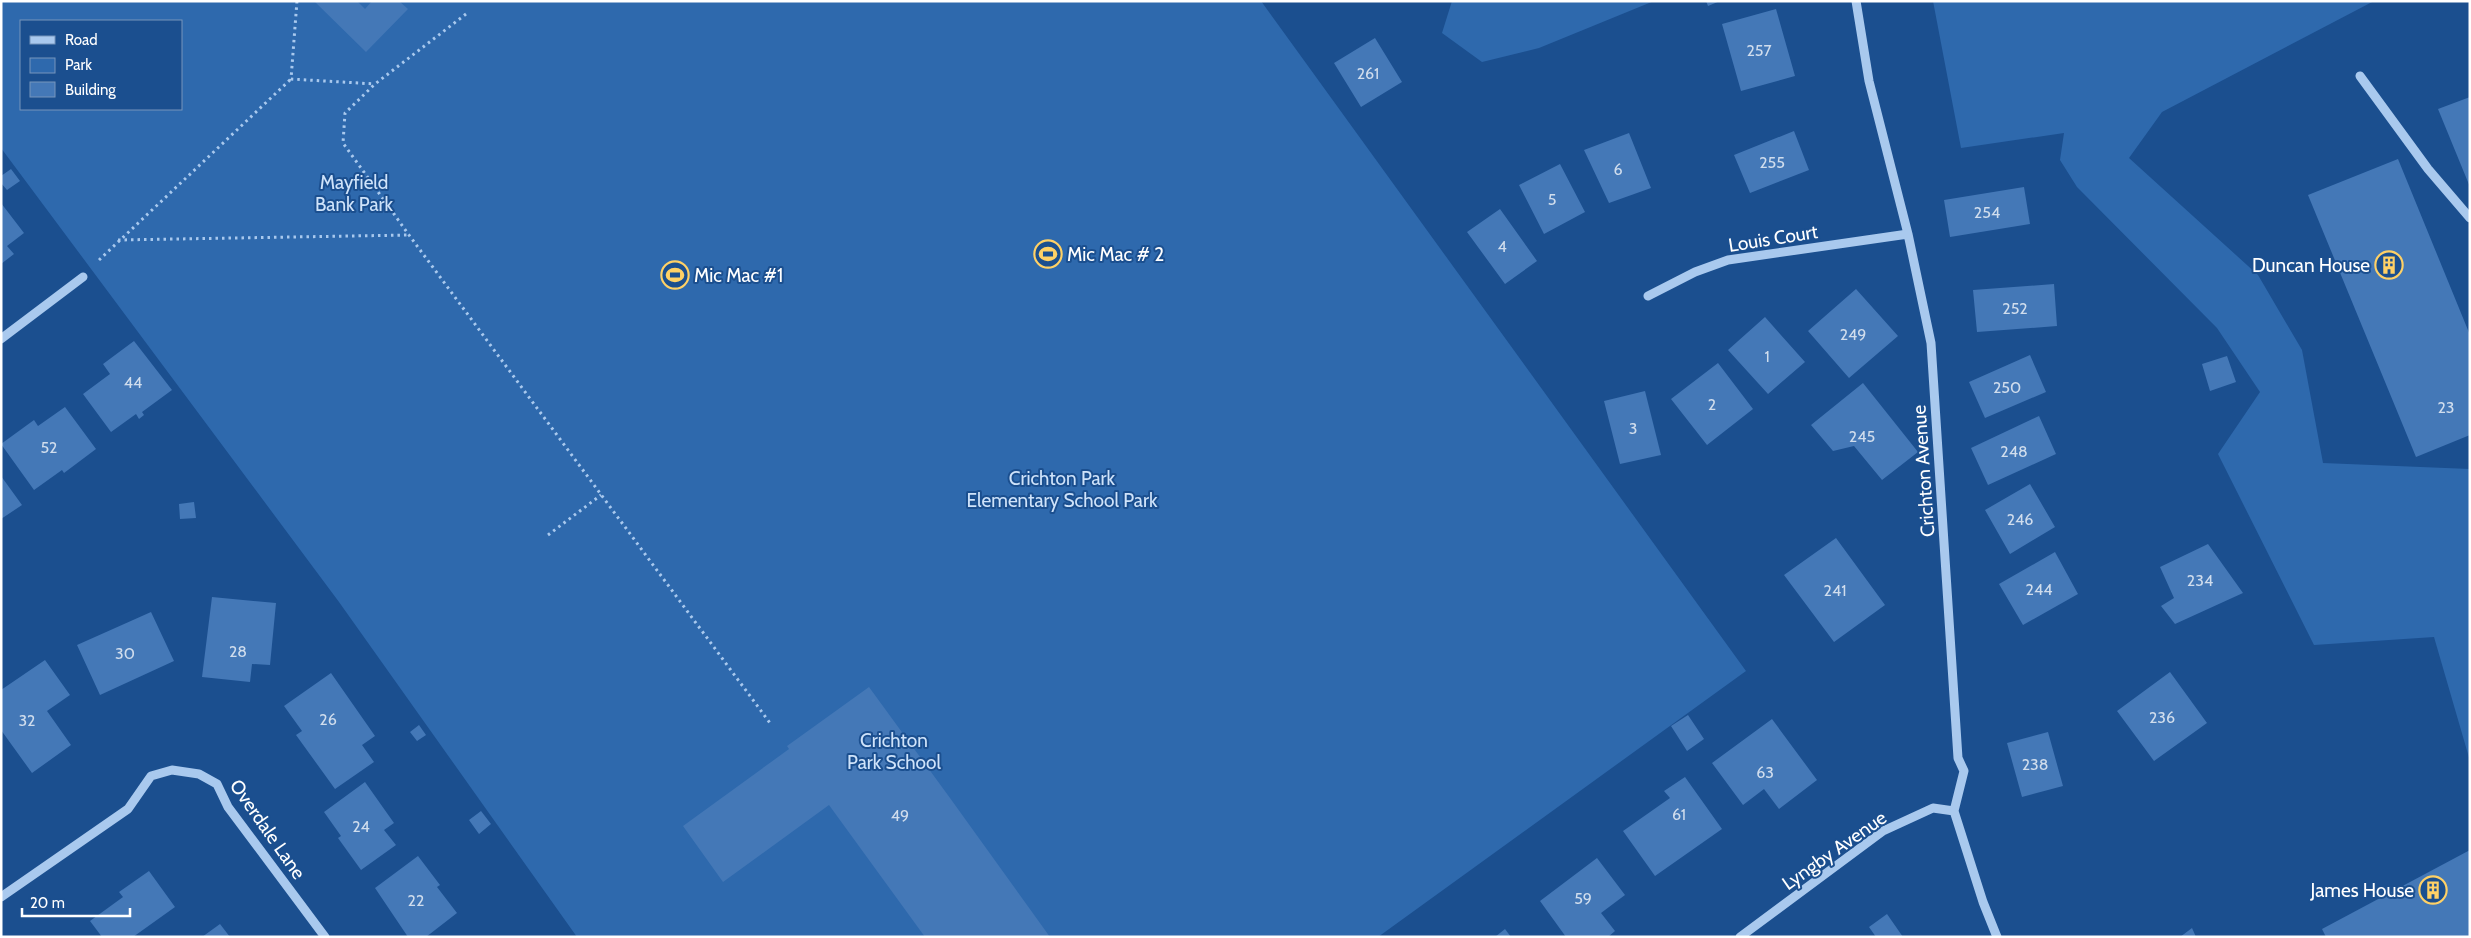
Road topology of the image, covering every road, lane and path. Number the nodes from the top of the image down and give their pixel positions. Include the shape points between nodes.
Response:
1 (297, 1) edge
2 (1856, 1) edge
3 (466, 14) dead end
4 (2360, 76) dead end
5 (291, 79) junction
6 (375, 84) junction
7 (2470, 218) edge
8 (1908, 234) junction
9 (409, 236) junction
10 (118, 240) junction
11 (83, 277) joint
12 (1648, 296) dead end
13 (1, 340) edge
14 (602, 495) junction
15 (548, 535) dead end
16 (770, 723) dead end
17 (1954, 811) junction
18 (1, 897) edge
19 (325, 937) edge
20 (1740, 937) edge
21 (1997, 937) edge

1 - 5 path
2 - 8 street, Crichton Avenue via 1869,81
3 - 6 path
4 - 7 street via 2428,169
5 - 6 path
5 - 10 path
6 - 9 path via 345,113 343,143
8 - 12 street, Louis Court via 1728,260 1695,272
8 - 17 street, Crichton Avenue via 1931,342 1958,758 1964,771
9 - 10 path
9 - 14 path
10 - 11 path
11 - 13 street
14 - 15 path
14 - 16 path
17 - 20 street, Lyngby Avenue via 1933,808 1882,832
17 - 21 street
18 - 19 street, Overdale Lane via 128,809 151,776 172,770 199,774 217,784 228,807

